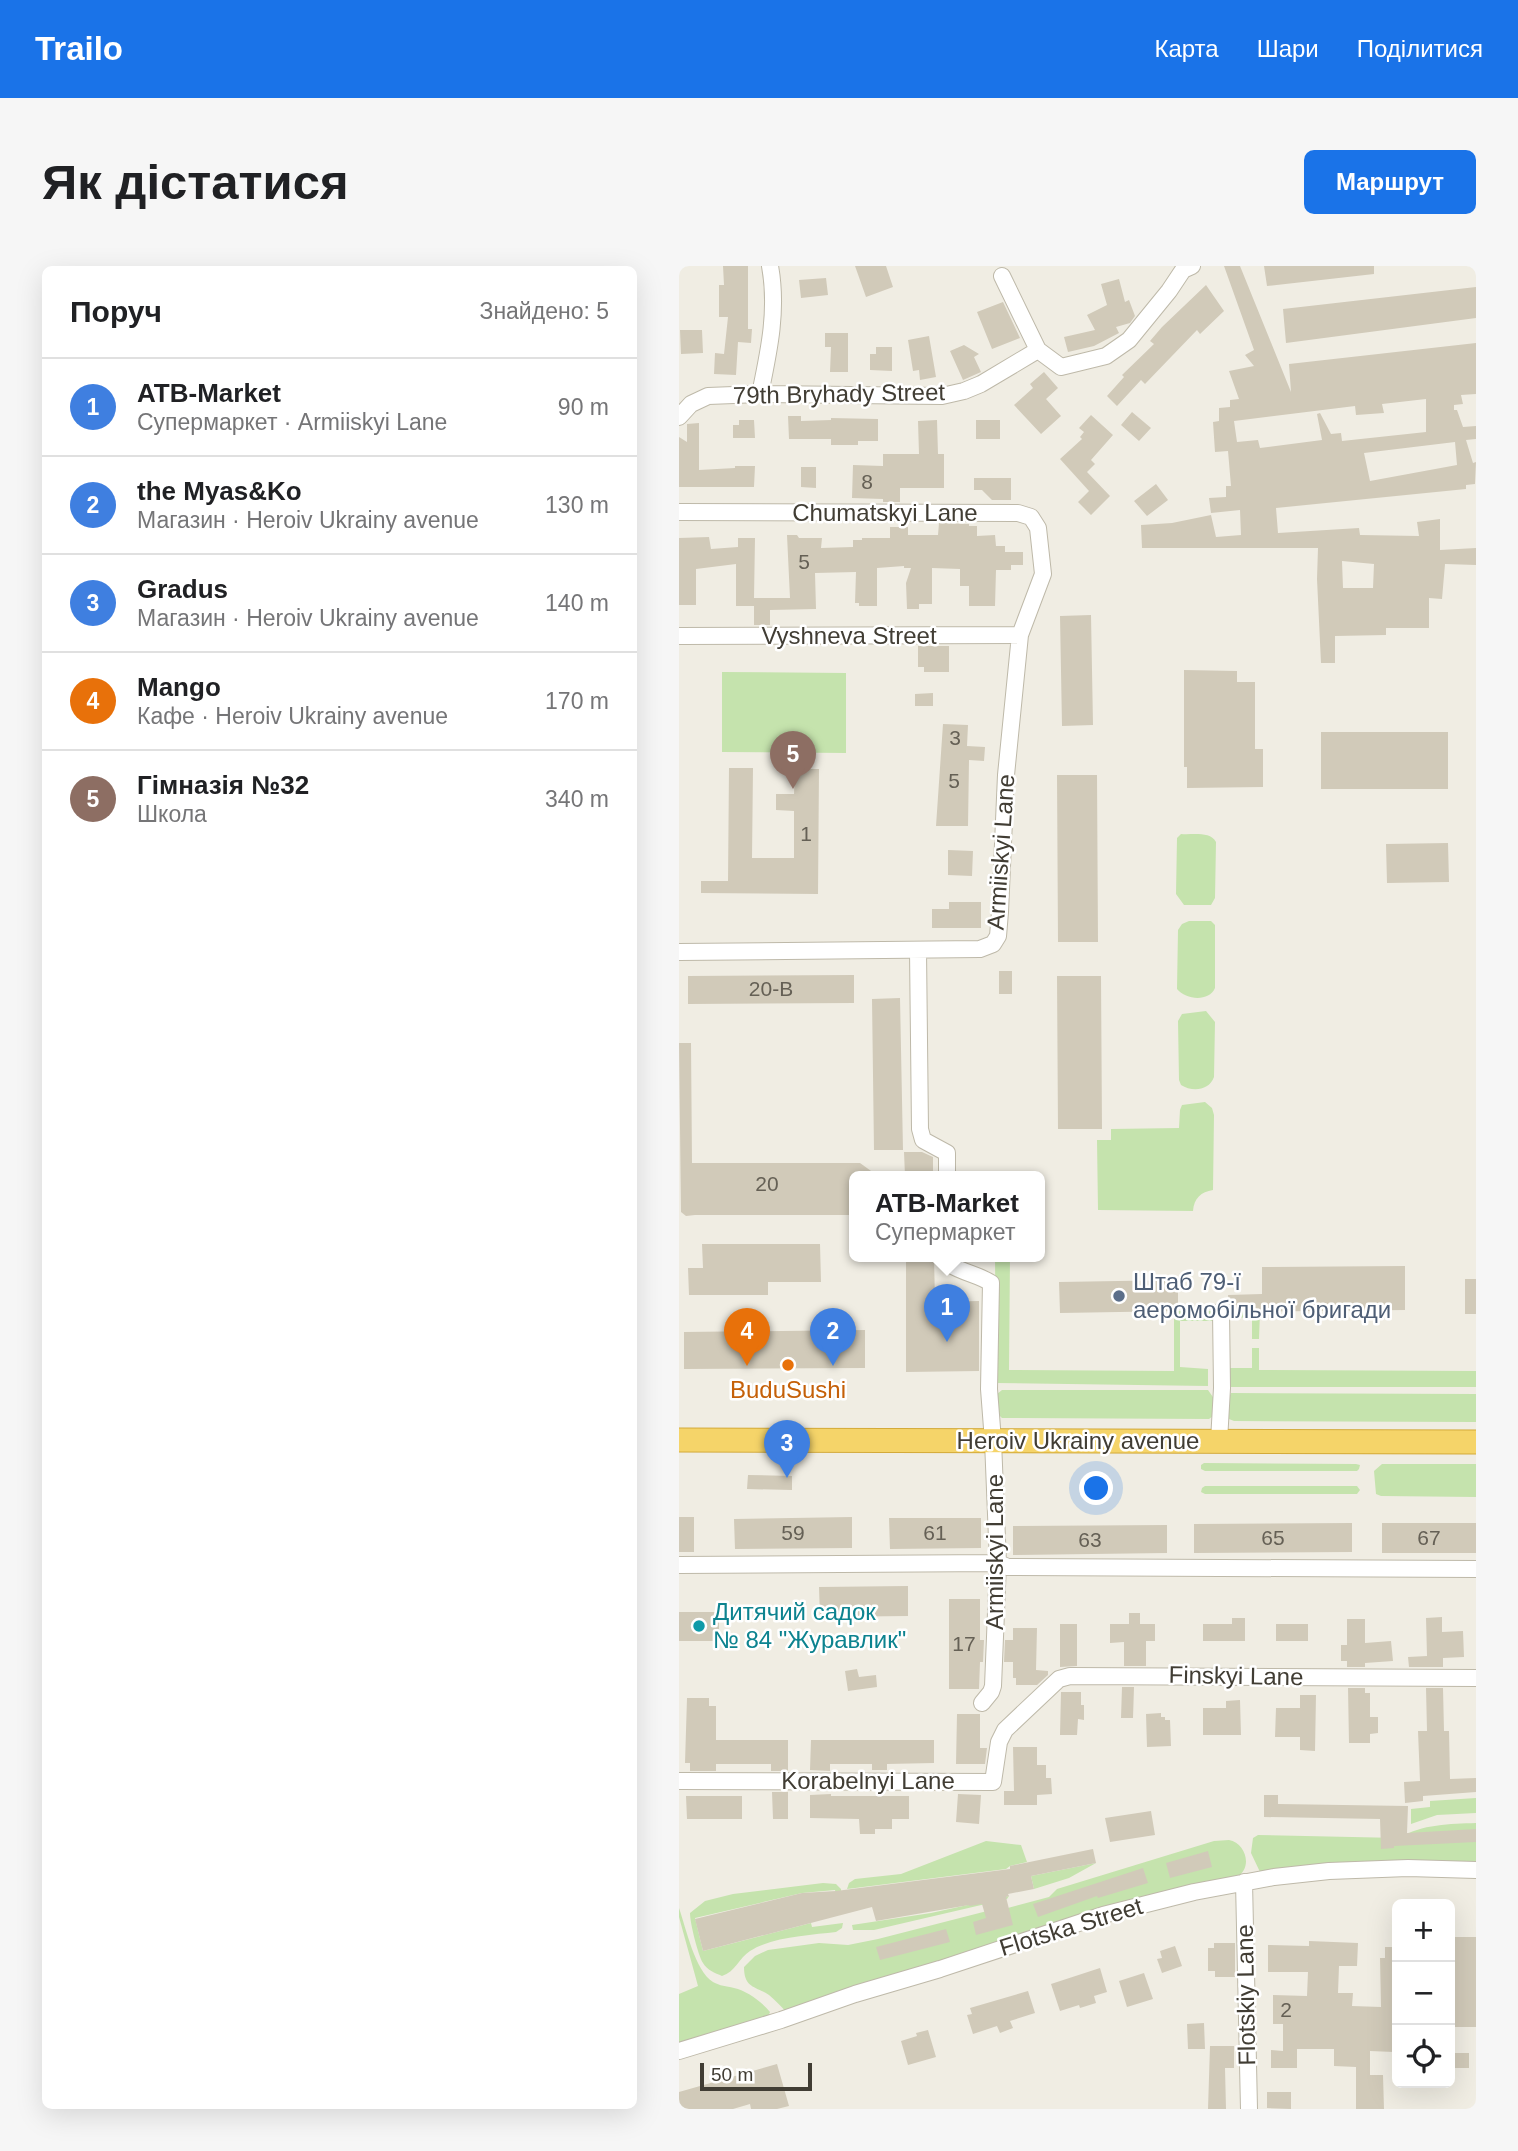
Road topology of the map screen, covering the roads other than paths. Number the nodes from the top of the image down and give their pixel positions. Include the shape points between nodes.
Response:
1 (770, 266) edge
2 (1192, 266) edge
3 (1002, 276) dead end
4 (1038, 350) junction
5 (760, 394) junction
6 (679, 417) edge
7 (679, 512) edge
8 (1043, 575) joint
9 (1020, 635) junction
10 (679, 636) edge
11 (918, 950) junction
12 (679, 952) edge
13 (947, 1171) edge
14 (950, 1262) edge
15 (1221, 1311) dead end
16 (679, 1440) edge
17 (993, 1441) junction
18 (1219, 1441) junction
19 (1476, 1442) edge
20 (997, 1563) junction
21 (679, 1565) edge
22 (1476, 1569) edge
23 (1476, 1678) edge
24 (982, 1703) dead end
25 (1014, 1723) joint
26 (679, 1781) edge
27 (1476, 1870) edge
28 (1244, 1882) junction
29 (679, 2051) edge
30 (1249, 2109) edge

1 - 5 street via 772,333
2 - 4 street via 1183,270 1129,340 1106,356 1061,367
3 - 4 street
4 - 5 street, 79th Bryhady Street via 981,383 942,396
5 - 6 street, 79th Bryhady Street via 708,396
7 - 8 street, Chumatskyi Lane via 1018,513 1031,517 1038,528
8 - 9 street, Armiiskyi Lane
9 - 10 street, Vyshneva Street
9 - 11 street, Armiiskyi Lane via 1006,775 998,936 993,944 980,949
11 - 12 street, Armiiskyi Lane
11 - 13 street via 920,1129 923,1140 947,1153
14 - 17 street, Armiiskyi Lane via 991,1283
15 - 18 street
16 - 17 highway, Heroiv Ukrainy avenue
17 - 18 highway, Heroiv Ukrainy avenue
17 - 20 street, Armiiskyi Lane
18 - 19 highway, Heroiv Ukrainy avenue
20 - 21 street
20 - 22 street via 1008,1567
20 - 24 street, Armiiskyi Lane via 993,1686
23 - 25 street, Finskyi Lane via 1070,1676 1059,1679
25 - 26 street, Korabelnyi Lane via 999,1742 993,1782
27 - 28 street, Flotska Street via 1329,1871
28 - 29 street, Flotska Street via 1103,1915
28 - 30 street, Flotskiy Lane

